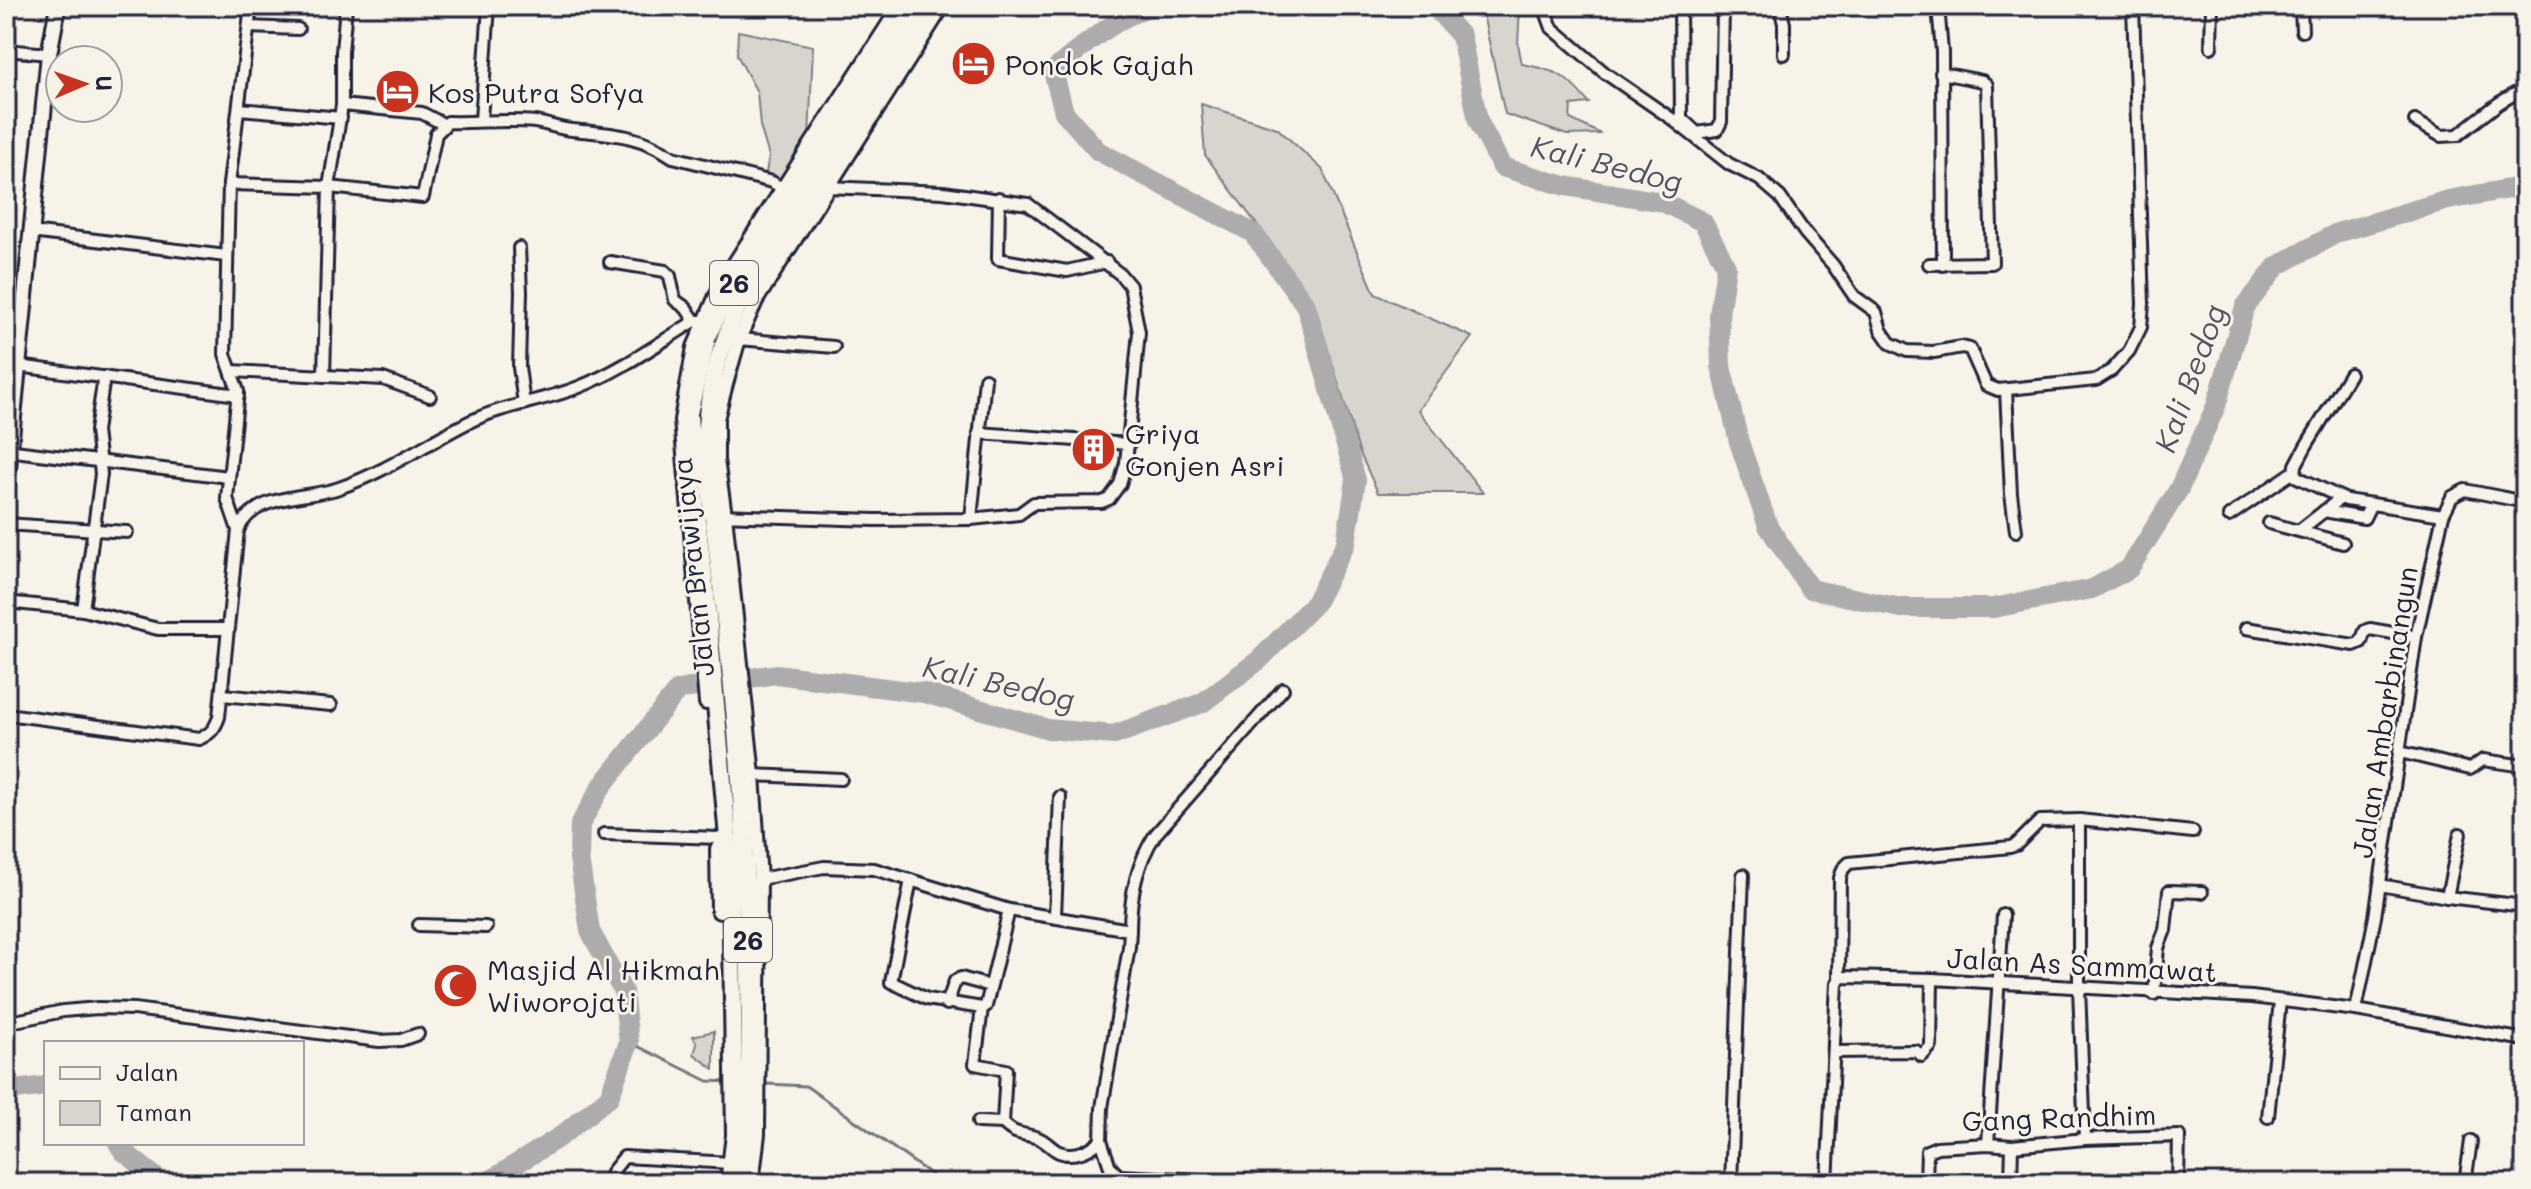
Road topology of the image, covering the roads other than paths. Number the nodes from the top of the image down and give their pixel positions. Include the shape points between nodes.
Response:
1 (58, 6) edge
2 (251, 6) edge
3 (346, 6) edge
4 (489, 6) edge
5 (900, 6) edge
6 (913, 6) edge
7 (930, 6) edge
8 (943, 6) edge
9 (1544, 6) edge
10 (1680, 6) edge
11 (1723, 6) edge
12 (1780, 6) edge
13 (1938, 6) edge
14 (2133, 6) edge
15 (2212, 6) edge
16 (2301, 6) edge
17 (249, 27) junction
18 (298, 29) dead end
19 (2302, 31) dead end
20 (51, 44) edge
21 (2211, 47) dead end
22 (6, 50) edge
23 (44, 54) edge
24 (1784, 54) dead end
25 (1941, 73) junction
26 (2525, 88) edge
27 (44, 103) edge
28 (342, 105) junction
29 (239, 109) junction
30 (341, 118) junction
31 (481, 120) junction
32 (2415, 121) dead end
33 (443, 124) junction
34 (229, 184) junction
35 (329, 187) junction
36 (827, 187) junction
37 (782, 188) junction
38 (999, 198) junction
39 (31, 232) junction
40 (519, 248) dead end
41 (226, 256) junction
42 (610, 262) dead end
43 (1107, 262) junction
44 (1929, 264) dead end
45 (1943, 265) junction
46 (699, 321) junction
47 (739, 339) junction
48 (834, 347) dead end
49 (18, 366) junction
50 (232, 371) junction
51 (2350, 374) dead end
52 (324, 376) junction
53 (104, 377) junction
54 (985, 379) dead end
55 (2006, 390) junction
56 (238, 395) junction
57 (430, 396) dead end
58 (10, 398) edge
59 (524, 404) junction
60 (979, 433) junction
61 (1129, 444) junction
62 (8, 450) edge
63 (100, 461) junction
64 (2295, 471) junction
65 (229, 477) junction
66 (6, 488) edge
67 (2341, 498) junction
68 (2525, 502) edge
69 (2371, 504) junction
70 (2324, 511) junction
71 (719, 515) junction
72 (2443, 515) junction
73 (2229, 516) dead end
74 (971, 519) junction
75 (2269, 523) dead end
76 (6, 524) edge
77 (94, 530) junction
78 (238, 530) junction
79 (2300, 530) junction
80 (2016, 531) dead end
81 (127, 532) dead end
82 (2343, 543) dead end
83 (6, 602) edge
84 (715, 603) junction
85 (83, 610) junction
86 (2246, 628) dead end
87 (229, 629) junction
88 (2416, 637) junction
89 (1283, 689) dead end
90 (222, 695) junction
91 (725, 700) junction
92 (331, 705) dead end
93 (6, 714) edge
94 (2400, 752) junction
95 (2525, 766) edge
96 (753, 775) junction
97 (841, 779) dead end
98 (1060, 797) dead end
99 (2079, 820) junction
100 (2193, 832) dead end
101 (604, 834) dead end
102 (2460, 834) dead end
103 (719, 838) junction
104 (1743, 875) dead end
105 (760, 879) junction
106 (911, 880) junction
107 (2380, 885) junction
108 (2202, 892) dead end
109 (2447, 897) junction
110 (2525, 906) edge
111 (1009, 910) junction
112 (2003, 915) dead end
113 (1055, 916) junction
114 (419, 925) dead end
115 (486, 927) dead end
116 (1130, 930) junction
117 (740, 947) junction
118 (1839, 979) junction
119 (1932, 979) junction
120 (1997, 983) junction
121 (990, 986) junction
122 (2079, 988) junction
123 (2154, 994) junction
124 (2280, 1001) junction
125 (947, 1004) junction
126 (982, 1008) junction
127 (2356, 1010) junction
128 (6, 1023) edge
129 (755, 1028) junction
130 (418, 1034) dead end
131 (2525, 1040) edge
132 (729, 1042) junction
133 (1834, 1052) junction
134 (2268, 1117) dead end
135 (978, 1122) dead end
136 (1003, 1123) junction
137 (2085, 1139) junction
138 (1101, 1140) junction
139 (2471, 1143) dead end
140 (1988, 1144) junction
141 (2012, 1146) junction
142 (726, 1162) junction
143 (611, 1178) edge
144 (1119, 1180) edge
145 (1217, 1182) edge
146 (719, 1183) edge
147 (729, 1183) edge
148 (743, 1183) edge
149 (752, 1183) edge
150 (1265, 1183) edge
151 (1731, 1183) edge
152 (1827, 1183) edge
153 (1926, 1183) edge
154 (2011, 1183) edge
155 (2178, 1183) edge
156 (2465, 1183) edge

1 - 20 main road
2 - 17 street
3 - 28 street
4 - 31 street
5 - 37 street
6 - 84 highway, Jalan Brawijaya / 26 via 730,289 708,335 689,413 693,484
7 - 71 highway, Jalan Brawijaya / 26 via 743,296 723,337 705,417 705,452
8 - 36 street
9 - 55 street via 1552,28 1616,81 1780,197 1854,296 1873,308 1890,343 1907,351 1970,349 1986,385
10 - 11 street via 1681,118 1697,133 1706,134 1721,122
12 - 24 street
13 - 25 street
14 - 55 street via 2141,327 2129,351 2096,380
15 - 21 street
16 - 19 street
17 - 18 street
17 - 29 street
22 - 23 street
25 - 45 street
25 - 45 street via 1987,85 1992,263
26 - 32 street via 2458,135 2441,136
27 - 39 main road
28 - 30 street
28 - 33 street via 422,113
29 - 30 street
29 - 34 street
30 - 35 street
31 - 33 street
31 - 37 street via 631,136 673,157
33 - 35 street via 436,134 423,197
34 - 35 street
34 - 41 street
35 - 52 street
36 - 38 street
36 - 47 street via 756,301
37 - 46 street
38 - 43 street via 1028,204
38 - 43 street via 998,259 1067,271
39 - 41 street
39 - 49 main road
40 - 59 street
41 - 50 street via 225,354
42 - 46 street via 665,271 675,300
43 - 61 street via 1130,286 1139,332
44 - 45 street
46 - 59 street via 603,377
46 - 84 street via 681,420
47 - 48 street
47 - 71 street via 717,419
49 - 53 street
49 - 58 main road
50 - 52 street
50 - 56 street
51 - 64 street
52 - 57 street via 383,379
53 - 56 street
53 - 63 street via 96,431
54 - 60 street
55 - 80 street
56 - 65 street
58 - 62 main road
59 - 78 street via 471,421 396,465 339,489 259,506 243,518
60 - 61 street
60 - 74 street
61 - 74 street via 1120,484 1109,499 1034,503 1019,514
62 - 63 street
62 - 66 main road
63 - 65 street
63 - 77 street
64 - 67 street via 2300,479
64 - 73 street
65 - 78 street via 227,498
67 - 69 street
67 - 70 street
68 - 72 street via 2465,490 2452,497
69 - 70 street via 2364,518
69 - 72 street
70 - 79 street
71 - 74 street
71 - 84 highway, Jalan Brawijaya / 26
72 - 88 street, Jalan Ambarbinangun
75 - 79 street
76 - 77 street
77 - 81 street
77 - 85 street
78 - 87 street
79 - 82 street
83 - 85 street
84 - 91 highway, Jalan Brawijaya / 26
84 - 91 street
85 - 87 street via 158,629
86 - 88 street via 2354,645 2370,629
87 - 90 street
88 - 94 street, Jalan Ambarbinangun
89 - 116 street via 1146,849 1130,908
90 - 92 street
90 - 93 street via 215,727 199,739
91 - 96 street
91 - 103 highway
91 - 117 highway, Jalan Brawijaya / 26 via 744,824
94 - 95 street via 2470,769 2483,760
94 - 107 street, Jalan Ambarbinangun
96 - 97 street
96 - 105 street
98 - 113 street
99 - 100 street
99 - 118 street via 2036,823 2010,847 1849,863 1840,878
99 - 122 street
101 - 103 street
102 - 109 street
103 - 132 highway
104 - 151 street
105 - 106 street via 847,866
105 - 129 street
106 - 111 street
106 - 125 street via 891,982
107 - 109 street
107 - 127 street, Jalan Ambarbinangun
108 - 123 street via 2169,891
109 - 110 street
111 - 113 street
111 - 121 street
112 - 120 street
113 - 116 street
114 - 115 street
116 - 138 street
117 - 129 highway, Jalan Brawijaya / 26
117 - 132 highway, Jalan Brawijaya / 26
118 - 119 street, Jalan As Sammawat
118 - 133 street
119 - 120 street, Jalan As Sammawat
119 - 133 street via 1931,1046 1926,1054
120 - 122 street, Jalan As Sammawat
120 - 140 street
121 - 125 street via 961,978
121 - 126 street
122 - 123 street, Jalan As Sammawat
122 - 137 street
123 - 124 street, Jalan As Sammawat
124 - 127 street, Jalan As Sammawat
124 - 134 street
125 - 126 street
126 - 136 street via 975,1064 1006,1070
127 - 131 street, Jalan As Sammawat
128 - 130 street via 63,1011 122,1009 379,1041
129 - 148 highway, Jalan Brawijaya / 26
129 - 149 street via 758,1134
132 - 142 highway, Jalan Brawijaya / 26
133 - 152 street
135 - 136 street
136 - 138 street via 1013,1133 1034,1136 1061,1153 1090,1149
137 - 141 street, Gang Randhim
137 - 155 street, Gang Randhim via 2180,1136
138 - 144 street
139 - 156 street
140 - 141 street, Gang Randhim
140 - 153 street, Gang Randhim via 1927,1151
141 - 154 street
142 - 143 street via 630,1156 619,1160
142 - 146 highway
142 - 147 highway
144 - 145 street
145 - 150 street

